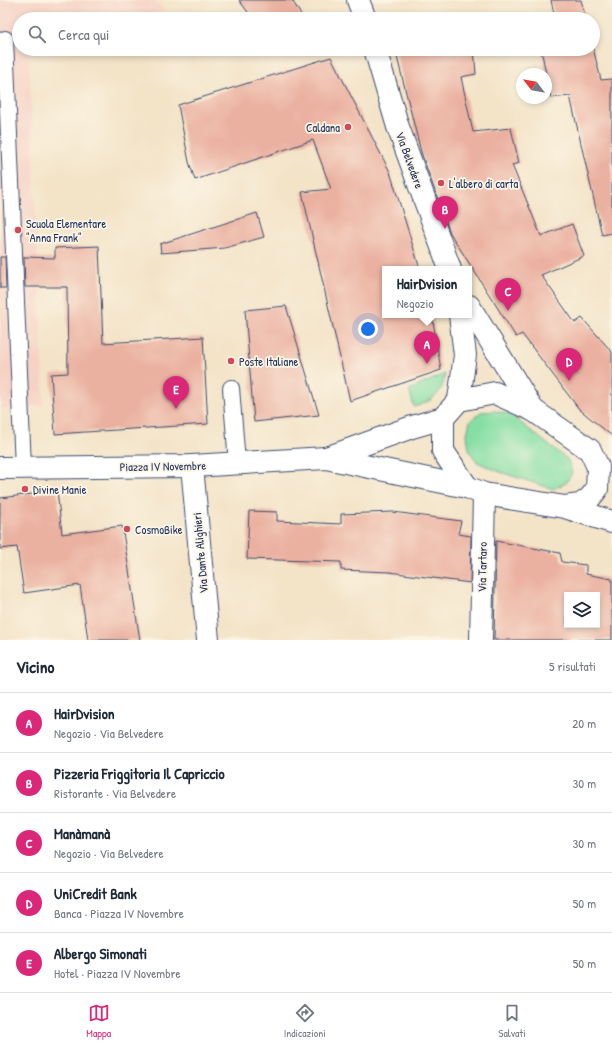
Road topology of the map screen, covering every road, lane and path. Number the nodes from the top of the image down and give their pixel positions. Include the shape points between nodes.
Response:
1 (358, 0) edge
2 (362, 12) edge
3 (5, 39) dead end
4 (378, 56) edge
5 (449, 266) edge
6 (472, 311) edge
7 (460, 318) edge
8 (231, 388) dead end
9 (459, 400) junction
10 (534, 410) junction
11 (443, 418) junction
12 (590, 450) junction
13 (326, 458) junction
14 (237, 463) junction
15 (192, 466) junction
16 (0, 468) edge
17 (23, 468) junction
18 (612, 470) edge
19 (475, 491) junction
20 (565, 507) junction
21 (612, 522) edge
22 (208, 640) edge
23 (481, 640) edge

1 - 2 street
3 - 17 lane
4 - 5 street, Via Belvedere via 398,127
6 - 10 street
7 - 9 street via 466,356
8 - 14 lane
9 - 10 street via 495,393
9 - 11 street
10 - 12 street
11 - 13 street, Piazza IV Novembre
11 - 19 street via 443,451
12 - 18 street
12 - 20 street, Piazza IV Novembre via 598,466 597,489 589,500 580,505
13 - 14 street, Piazza IV Novembre
13 - 19 street, Piazza IV Novembre
14 - 15 street, Piazza IV Novembre
15 - 17 street, Piazza IV Novembre
15 - 22 street, Via Dante Alighieri
16 - 17 street, Piazza IV Novembre
19 - 20 street, Piazza IV Novembre
19 - 23 street, Via Tartaro
20 - 21 street, Piazza IV Novembre

